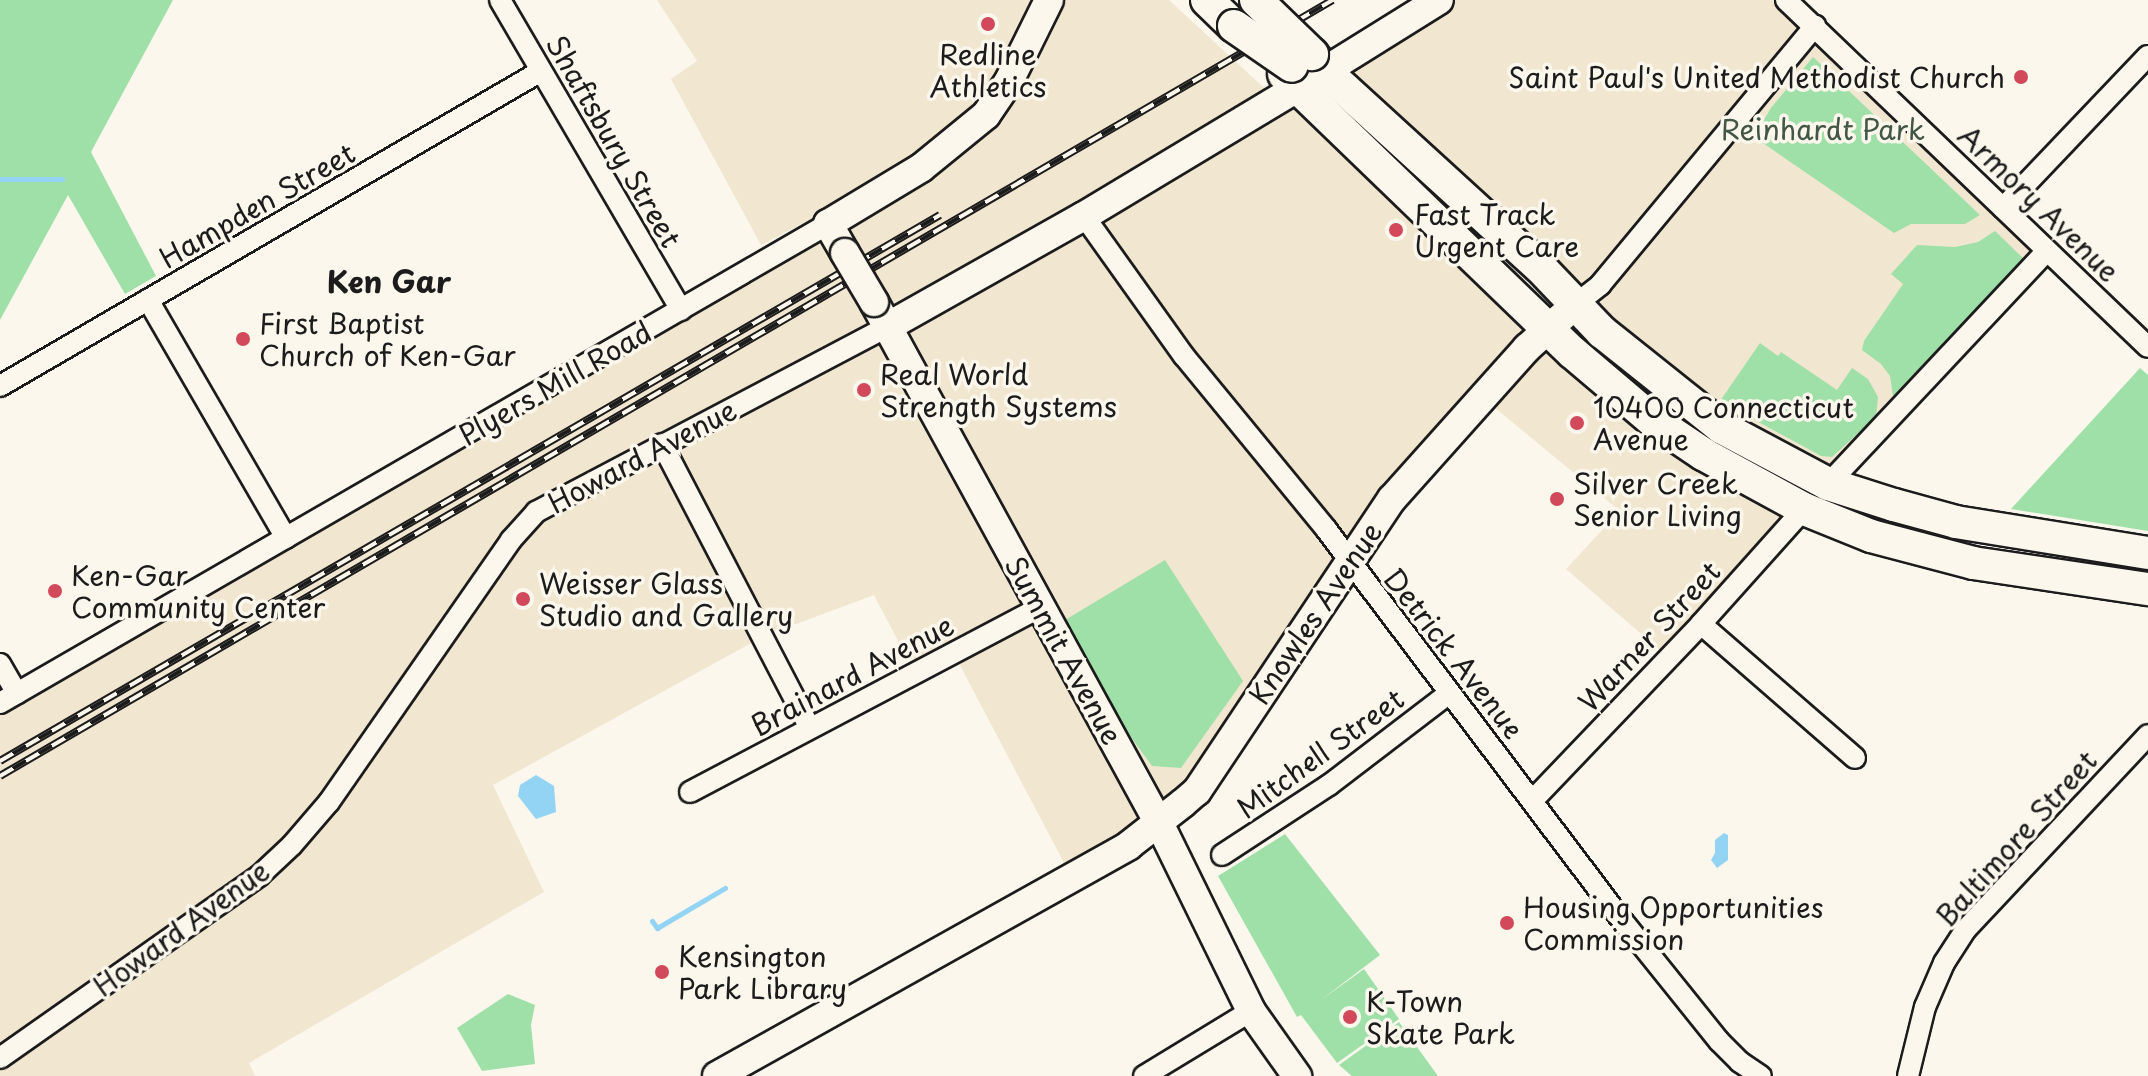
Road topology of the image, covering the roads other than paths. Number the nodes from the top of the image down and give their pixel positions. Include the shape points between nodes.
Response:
1 (500, 0) edge
2 (1049, 0) edge
3 (1256, 0) edge
4 (1439, 0) edge
5 (1786, 0) edge
6 (1220, 12) edge
7 (1815, 26) junction
8 (2148, 56) edge
9 (1302, 70) junction
10 (541, 71) junction
11 (2003, 208) junction
12 (1084, 216) junction
13 (828, 224) junction
14 (2047, 251) junction
15 (148, 300) junction
16 (1576, 304) junction
17 (681, 310) junction
18 (880, 314) junction
19 (1548, 329) junction
20 (2148, 347) edge
21 (0, 386) edge
22 (662, 444) junction
23 (1828, 484) junction
24 (1804, 509) junction
25 (286, 538) junction
26 (2148, 553) edge
27 (1348, 561) junction
28 (2148, 589) edge
29 (1041, 607) junction
30 (1701, 624) junction
31 (0, 664) edge
32 (1448, 694) junction
33 (8, 698) edge
34 (810, 728) junction
35 (2148, 735) edge
36 (1855, 758) dead end
37 (690, 792) dead end
38 (1533, 800) junction
39 (1160, 825) junction
40 (1222, 855) dead end
41 (1251, 1011) junction
42 (0, 1058) edge
43 (717, 1076) edge
44 (1144, 1076) edge
45 (1297, 1076) edge
46 (1761, 1076) edge
47 (1908, 1076) edge

1 - 10 street, Shaftsbury Street
2 - 13 street, Plyers Mill Road via 986,115 953,145
3 - 9 main road, bridge
4 - 9 street, Howard Avenue
5 - 7 street, Armory Avenue
6 - 9 main road, bridge
7 - 11 street, Armory Avenue
7 - 16 street, Knowles Avenue via 1600,285
8 - 11 street
9 - 12 street, Howard Avenue
9 - 16 main road via 1324,91 1388,128
9 - 19 main road
10 - 15 street, Hampden Street
10 - 17 street, Shaftsbury Street
11 - 14 street, Armory Avenue
12 - 18 street, Howard Avenue
12 - 27 street, Detrick Avenue via 1184,356
13 - 17 street, Plyers Mill Road
13 - 18 street, Summit Avenue, bridge
14 - 20 street, Armory Avenue
14 - 23 street
15 - 21 street, Hampden Street
15 - 25 street
16 - 19 street, Knowles Avenue
16 - 23 main road via 1602,332 1721,427
17 - 25 street, Plyers Mill Road
18 - 22 street, Howard Avenue
18 - 29 street, Summit Avenue
19 - 24 main road via 1651,419
19 - 27 street, Knowles Avenue via 1392,499
22 - 34 street
22 - 42 street, Howard Avenue via 536,512 461,610 329,802 259,876
23 - 26 main road via 1956,522
24 - 28 main road via 1871,536 1973,563
24 - 30 street, Warner Street
25 - 33 street, Plyers Mill Road
27 - 32 street, Detrick Avenue
27 - 39 street, Knowles Avenue via 1197,791
29 - 34 street, Brainard Avenue
29 - 39 street, Summit Avenue
30 - 36 street
30 - 38 street, Warner Street
31 - 33 street
32 - 38 street, Detrick Avenue
32 - 40 street, Mitchell Street via 1329,785
34 - 37 street, Brainard Avenue
35 - 47 street, Baltimore Street via 1966,929 1925,1007
38 - 46 street, Detrick Avenue via 1719,1041
39 - 41 street, Summit Avenue
39 - 43 street, Knowles Avenue
41 - 44 street
41 - 45 street, Summit Avenue

